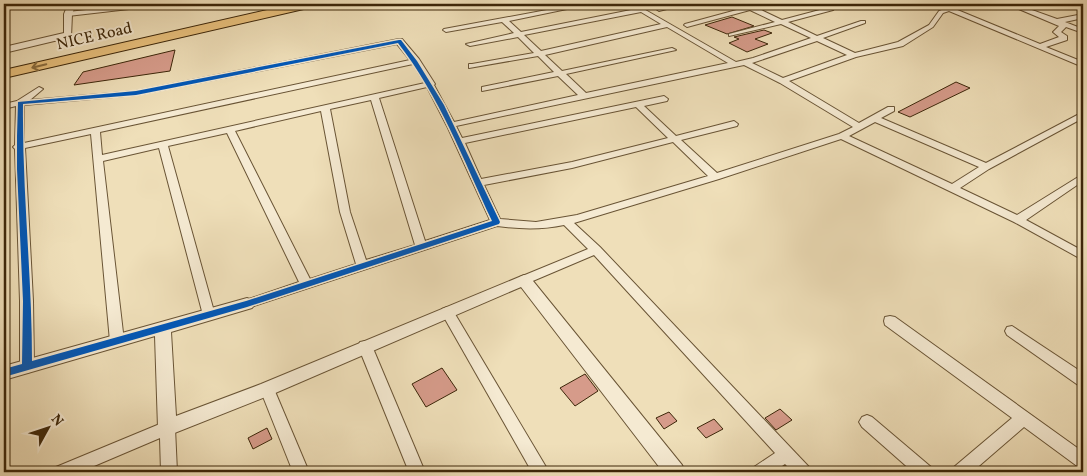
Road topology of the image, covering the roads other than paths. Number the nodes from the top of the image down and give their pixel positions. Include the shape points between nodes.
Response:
1 (72, 4) edge
2 (155, 4) edge
3 (268, 4) edge
4 (308, 4) edge
5 (588, 4) edge
6 (631, 4) edge
7 (683, 4) edge
8 (742, 4) edge
9 (765, 4) edge
10 (963, 4) edge
11 (1010, 4) edge
12 (1034, 4) edge
13 (110, 6) edge
14 (1020, 7) junction
15 (751, 8) junction
16 (659, 9) dead end
17 (831, 9) dead end
18 (949, 9) junction
19 (642, 10) junction
20 (68, 14) junction
21 (1083, 16) edge
22 (503, 19) junction
23 (781, 21) junction
24 (1058, 21) junction
25 (863, 22) dead end
26 (668, 25) junction
27 (687, 26) dead end
28 (446, 30) dead end
29 (1083, 31) edge
30 (522, 35) junction
31 (731, 35) dead end
32 (818, 38) junction
33 (470, 44) dead end
34 (1040, 47) junction
35 (4, 50) edge
36 (672, 50) dead end
37 (539, 54) junction
38 (854, 56) junction
39 (416, 61) junction
40 (4, 63) edge
41 (739, 63) junction
42 (1083, 65) edge
43 (472, 66) dead end
44 (4, 74) edge
45 (560, 74) junction
46 (782, 81) junction
47 (431, 84) junction
48 (39, 89) dead end
49 (484, 89) dead end
50 (374, 96) junction
51 (585, 98) junction
52 (664, 99) dead end
53 (20, 103) junction
54 (638, 105) junction
55 (4, 106) edge
56 (326, 107) junction
57 (891, 109) dead end
58 (1083, 115) edge
59 (874, 118) junction
60 (734, 124) dead end
61 (450, 125) junction
62 (858, 126) junction
63 (230, 129) junction
64 (95, 130) junction
65 (842, 136) junction
66 (675, 140) junction
67 (458, 142) junction
68 (163, 144) junction
69 (18, 147) junction
70 (98, 158) junction
71 (986, 167) junction
72 (715, 177) junction
73 (1083, 177) edge
74 (477, 183) junction
75 (952, 189) junction
76 (1018, 220) junction
77 (566, 221) junction
78 (496, 222) junction
79 (421, 245) junction
80 (596, 250) junction
81 (1083, 256) edge
82 (362, 265) junction
83 (524, 280) junction
84 (306, 284) junction
85 (247, 304) joint
86 (447, 312) junction
87 (209, 315) junction
88 (890, 321) dead end
89 (164, 328) junction
90 (1012, 331) dead end
91 (117, 341) junction
92 (365, 346) junction
93 (27, 367) junction
94 (4, 373) edge
95 (1083, 381) edge
96 (267, 389) junction
97 (1023, 418) junction
98 (867, 422) dead end
99 (167, 428) junction
100 (786, 455) junction
101 (1083, 461) edge
102 (62, 472) edge
103 (169, 472) edge
104 (300, 472) edge
105 (417, 472) edge
106 (541, 472) edge
107 (675, 472) edge
108 (760, 472) edge
109 (803, 472) edge
110 (925, 472) edge
111 (960, 472) edge

1 - 20 street
2 - 13 street
3 - 40 highway, NICE Road
4 -> 44 highway, NICE Road
5 - 22 street
6 - 19 street
7 - 16 street
8 - 15 street
9 - 15 street
10 - 18 street
11 - 14 street
12 - 14 street
13 - 20 street
14 - 24 street
15 - 23 street
15 - 27 street
17 - 23 street
18 - 34 street
18 - 38 street via 941,12 930,26 900,44
19 - 26 street
19 - 30 street
20 - 35 street via 68,35
21 - 24 street
22 - 28 street
22 - 30 street
23 - 31 street
23 - 32 street
24 - 29 street
24 - 34 street via 1064,26 1057,32 1064,38
25 - 32 street
26 - 37 street
26 - 41 street
30 - 33 street
30 - 37 street
32 - 38 street
32 - 41 street
34 - 42 street
36 - 45 street
37 - 43 street
37 - 45 street
38 - 46 street
39 - 47 street
39 - 53 street via 399,41 136,93
39 - 64 street
41 - 46 street
41 - 51 street
45 - 49 street
45 - 51 street
46 - 62 street
47 - 50 street
47 - 61 street
48 - 53 street
50 - 56 street
50 - 79 street
51 - 61 street
52 - 54 street
53 - 55 street
53 - 69 street
54 - 66 street
54 - 67 street
56 - 63 street
56 - 82 street via 345,212
57 - 59 street
58 - 71 street
59 - 62 street
59 - 71 street
60 - 66 street
61 - 67 street
62 - 65 street
63 - 68 street
63 - 84 street
64 - 69 street
64 - 70 street
65 - 72 street
65 - 75 street
66 - 72 street
66 - 74 street via 572,165
67 - 74 street
68 - 70 street
68 - 87 street
69 - 93 street via 29,315
70 - 91 street
71 - 75 street
72 - 77 street
73 - 76 street
74 - 78 street
75 - 76 street
76 - 81 street
77 - 78 street via 513,226
77 - 80 street
78 - 79 street
79 - 82 street
80 - 83 street
80 - 100 street
82 - 84 street
83 - 86 street
83 - 107 street
84 - 85 street
85 - 87 street
86 - 92 street
86 - 106 street
87 - 89 street
88 - 97 street
89 - 91 street
89 - 99 street
90 - 95 street
91 - 93 street
92 - 96 street
92 - 105 street
93 - 94 street
96 - 99 street
96 - 104 street
97 - 101 street
97 - 111 street
98 - 110 street
99 - 102 street
99 - 103 street
100 - 108 street
100 - 109 street

